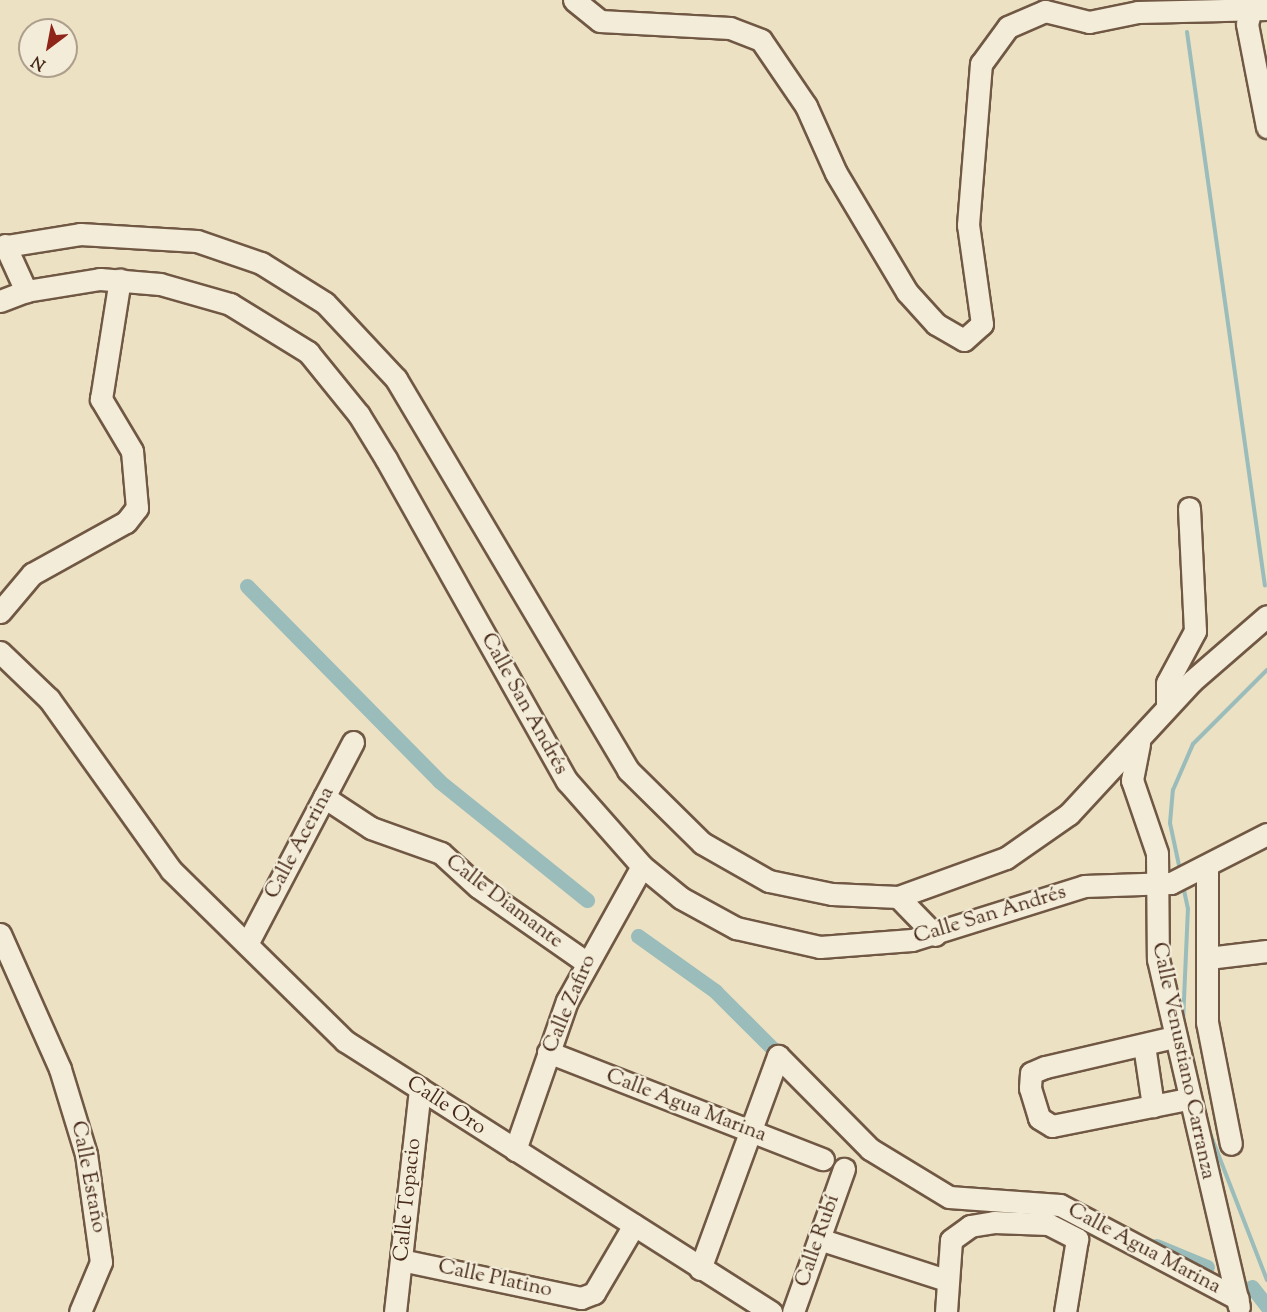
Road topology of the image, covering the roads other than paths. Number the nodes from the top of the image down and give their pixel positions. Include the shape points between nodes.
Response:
1 (574, 0) edge
2 (1259, 11) edge
3 (1267, 127) edge
4 (2, 246) edge
5 (120, 279) junction
6 (26, 291) junction
7 (0, 301) edge
8 (1189, 508) dead end
9 (0, 612) edge
10 (1267, 616) edge
11 (0, 652) edge
12 (1167, 707) junction
13 (1140, 741) junction
14 (353, 742) dead end
15 (324, 797) junction
16 (1267, 834) edge
17 (642, 866) junction
18 (1200, 870) junction
19 (1164, 885) junction
20 (898, 897) junction
21 (0, 934) edge
22 (935, 935) junction
23 (247, 944) junction
24 (1267, 951) edge
25 (1208, 958) junction
26 (586, 963) junction
27 (1174, 1037) junction
28 (1144, 1045) junction
29 (548, 1052) junction
30 (420, 1088) junction
31 (1187, 1099) junction
32 (1153, 1106) junction
33 (747, 1129) junction
34 (1231, 1143) dead end
35 (515, 1150) junction
36 (823, 1159) dead end
37 (844, 1169) dead end
38 (634, 1225) junction
39 (819, 1239) junction
40 (401, 1260) junction
41 (700, 1269) junction
42 (946, 1280) junction
43 (1239, 1306) edge
44 (80, 1312) edge
45 (395, 1312) edge
46 (771, 1312) edge
47 (793, 1312) edge
48 (946, 1312) edge
49 (1065, 1312) edge

1 - 2 street via 600,21 730,28 760,40 806,106 836,173 907,292 936,324 964,340 982,324 968,225 981,64 1008,27 1045,10 1089,22 1138,12
2 - 3 street via 1246,24
4 - 6 street
4 - 20 street via 80,234 197,242 261,263 325,303 396,379 582,700 647,794 702,843 769,881 832,894
5 - 6 street, Calle San Andrés
5 - 9 street via 101,399 132,452 137,507 126,522 77,544 32,574
5 - 17 street, Calle San Andrés via 196,292 259,318 308,352 359,415 466,598 540,740 567,781
6 - 7 street, Calle San Andrés
8 - 12 street via 1195,631 1167,683
10 - 12 street via 1223,650
11 - 23 street, Calle Oro via 49,699 158,854
12 - 13 street
13 - 19 street, Calle Venustiano Carranza via 1132,780 1155,837
13 - 20 street via 1070,814 1032,843 975,873
14 - 15 street, Calle Acerina
15 - 23 street, Calle Acerina
15 - 26 street, Calle Diamante via 371,828 441,853 478,888
16 - 18 street
17 - 22 street, Calle San Andrés via 708,915 788,943 863,946
17 - 26 street, Calle Zafiro
18 - 19 street
18 - 25 street
19 - 22 street, Calle San Andrés via 1084,886
19 - 27 street, Calle Venustiano Carranza via 1155,937
20 - 22 street
21 - 44 street, Calle Estaño via 74,1109 100,1229 101,1262
23 - 30 street, Calle Oro via 345,1041
24 - 25 street
25 - 34 street via 1209,1044
26 - 29 street, Calle Zafiro
27 - 28 street
27 - 31 street, Calle Venustiano Carranza
28 - 32 street
28 - 32 street via 1045,1067 1031,1073 1030,1088 1039,1118 1052,1126
29 - 33 street, Calle Agua Marina
29 - 35 street, Calle Zafiro
30 - 35 street, Calle Oro
30 - 40 street, Calle Topacio
31 - 32 street
31 - 43 street, Calle Venustiano Carranza
33 - 36 street, Calle Agua Marina
33 - 41 street
33 - 43 street, Calle Agua Marina via 778,1056 870,1149 949,1197 1060,1204
35 - 38 street, Calle Oro
37 - 39 street, Calle Rubí
38 - 40 street, Calle Platino via 588,1297
38 - 41 street, Calle Oro
39 - 42 street
39 - 47 street, Calle Rubí
40 - 45 street, Calle Topacio
41 - 46 street, Calle Oro
42 - 48 street
42 - 49 street via 947,1251 957,1232 994,1222 1048,1224 1077,1239

